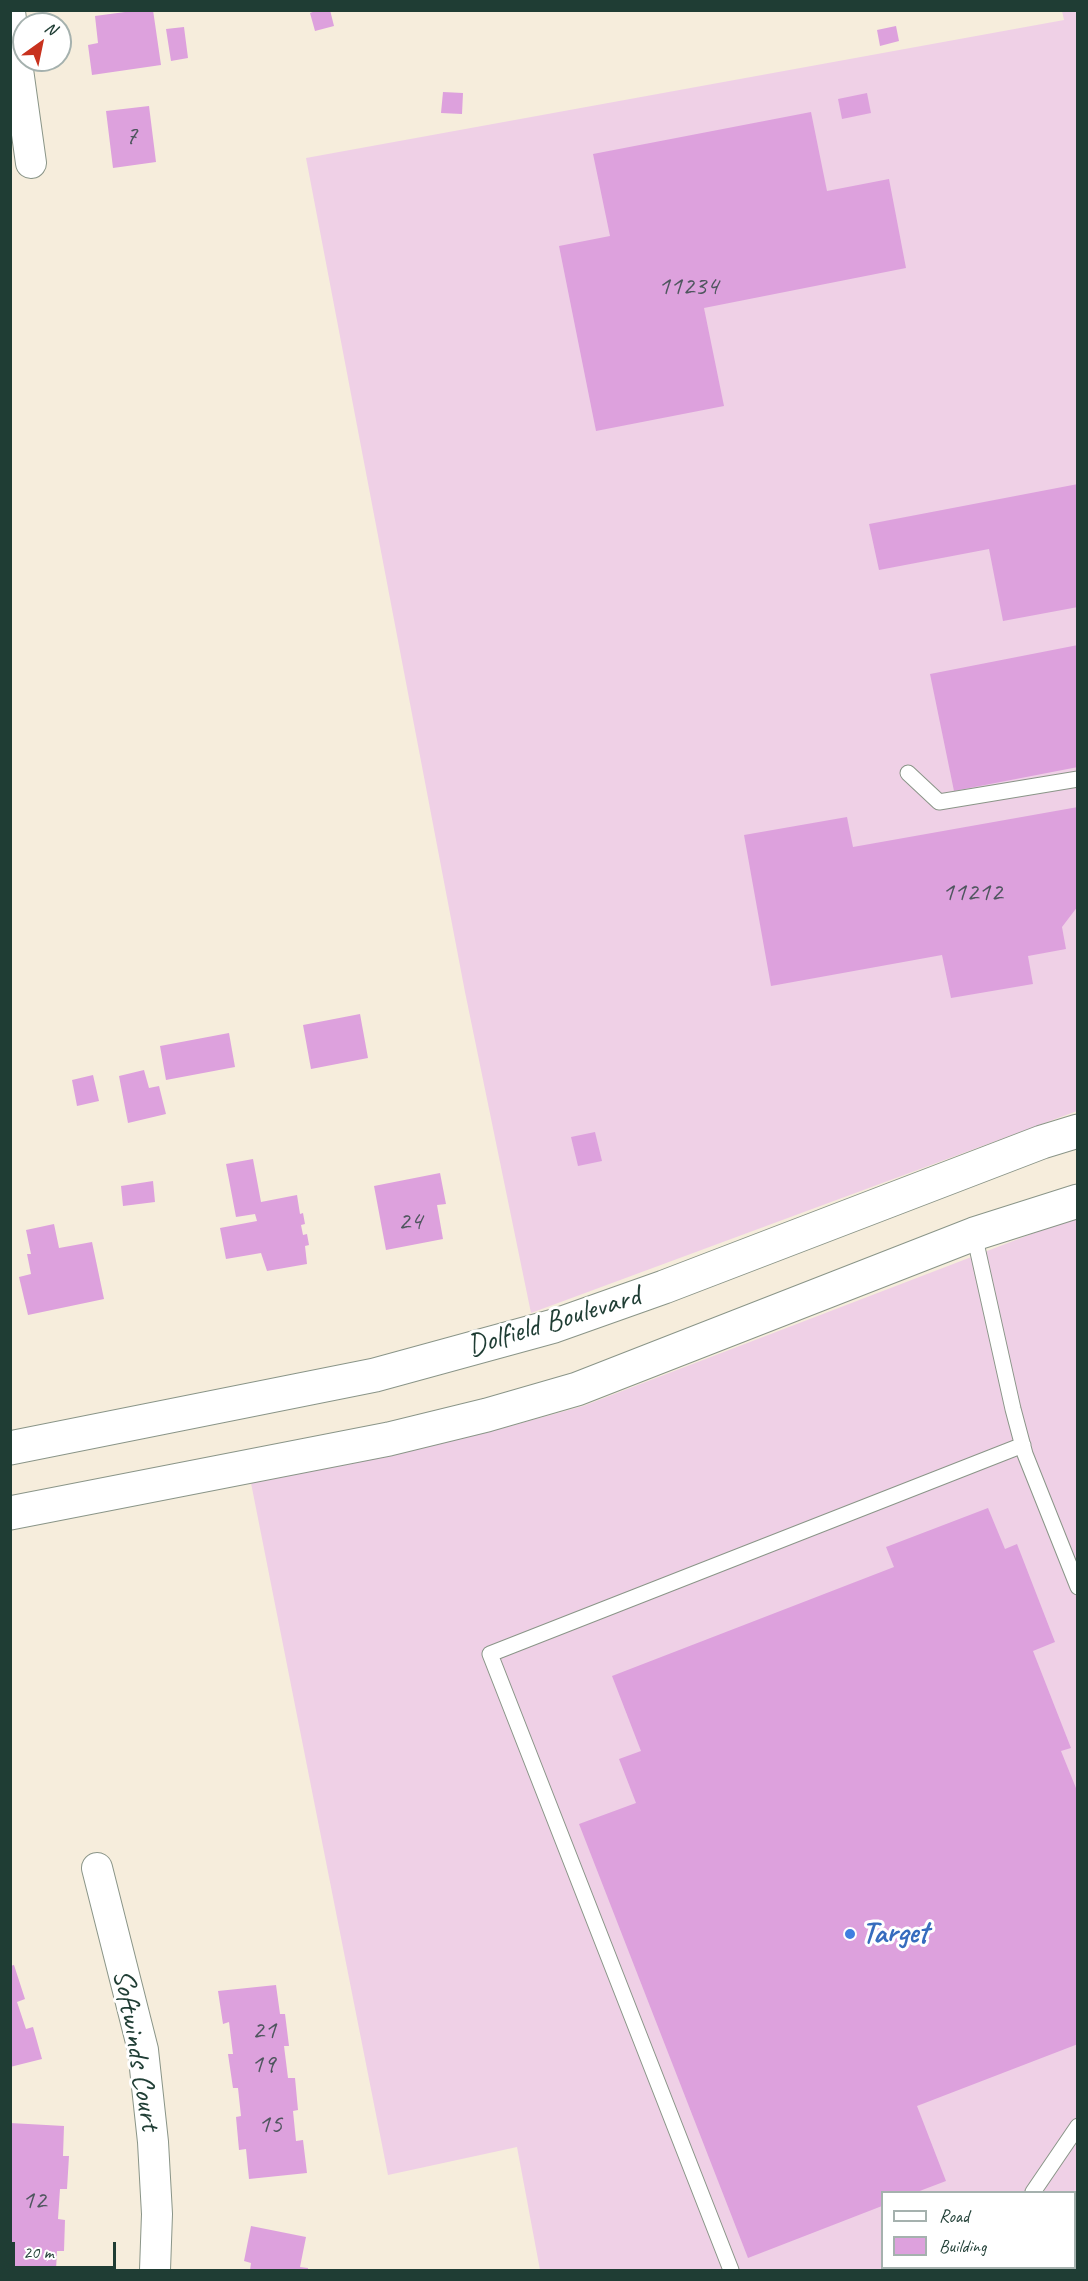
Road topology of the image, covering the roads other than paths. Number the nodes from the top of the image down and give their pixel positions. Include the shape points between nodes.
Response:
1 (10, 12) edge
2 (31, 163) dead end
3 (908, 773) dead end
4 (1077, 778) edge
5 (1077, 1131) edge
6 (1077, 1201) edge
7 (974, 1234) junction
8 (1023, 1445) junction
9 (10, 1448) edge
10 (10, 1513) edge
11 (1077, 1587) edge
12 (97, 1868) dead end
13 (1077, 2126) edge
14 (1034, 2191) edge
15 (155, 2271) edge
16 (731, 2271) edge

1 - 2 street
3 - 4 lane via 939,802
5 - 9 main road, Dolfield Boulevard via 554,1326 375,1375
6 - 7 main road
7 - 8 lane
7 - 10 main road via 577,1389 389,1439
8 - 11 lane
8 - 16 lane via 490,1654
12 - 15 street, Softwinds Court via 143,2050 157,2204
13 - 14 lane

